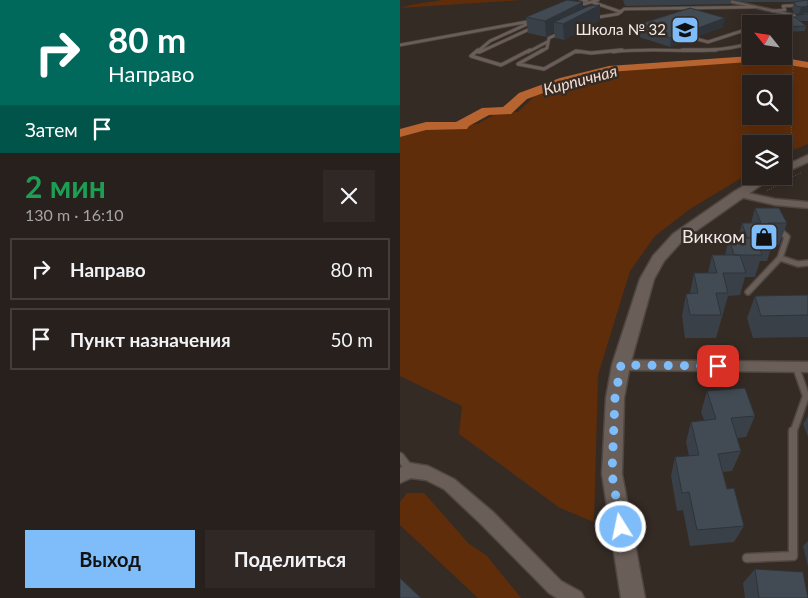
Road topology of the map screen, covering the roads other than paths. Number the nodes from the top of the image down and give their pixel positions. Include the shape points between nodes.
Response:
1 (598, 0) edge
2 (727, 0) edge
3 (588, 1) edge
4 (573, 4) edge
5 (808, 5) edge
6 (755, 7) junction
7 (572, 9) edge
8 (772, 11) junction
9 (621, 12) junction
10 (798, 16) junction
11 (808, 16) edge
12 (588, 18) edge
13 (792, 18) edge
14 (537, 25) edge
15 (565, 30) edge
16 (742, 31) edge
17 (697, 39) dead end
18 (547, 42) junction
19 (400, 45) edge
20 (742, 46) edge
21 (472, 56) junction
22 (808, 158) edge
23 (792, 166) edge
24 (759, 185) edge
25 (747, 196) junction
26 (806, 203) edge
27 (776, 227) edge
28 (780, 258) junction
29 (808, 264) edge
30 (748, 292) dead end
31 (621, 365) junction
32 (802, 367) edge
33 (403, 467) edge
34 (747, 558) dead end
35 (575, 598) edge
36 (633, 598) edge

1 - 3 lane
2 - 6 street
3 - 4 lane
3 - 7 lane
3 - 9 lane
5 - 8 lane via 783,6 785,10
6 - 8 street
6 - 9 lane via 624,9
8 - 10 street
9 - 12 lane
10 - 11 main road
10 - 13 main road
14 - 21 lane
15 - 18 lane
16 - 17 lane via 708,42
18 - 20 lane via 547,48 518,64 544,69 576,51 588,54 641,48 700,51
18 - 21 lane via 501,66
19 - 21 lane via 535,20 490,41
22 - 23 main road
24 - 25 main road
25 - 26 street via 774,206
25 - 31 main road via 678,237 658,259 648,279
27 - 28 lane via 787,237
28 - 29 lane
28 - 30 lane
31 - 32 street
31 - 36 main road via 615,398 612,474
32 - 34 lane via 806,396 793,432 793,556
33 - 35 street via 428,472 449,484 555,587

